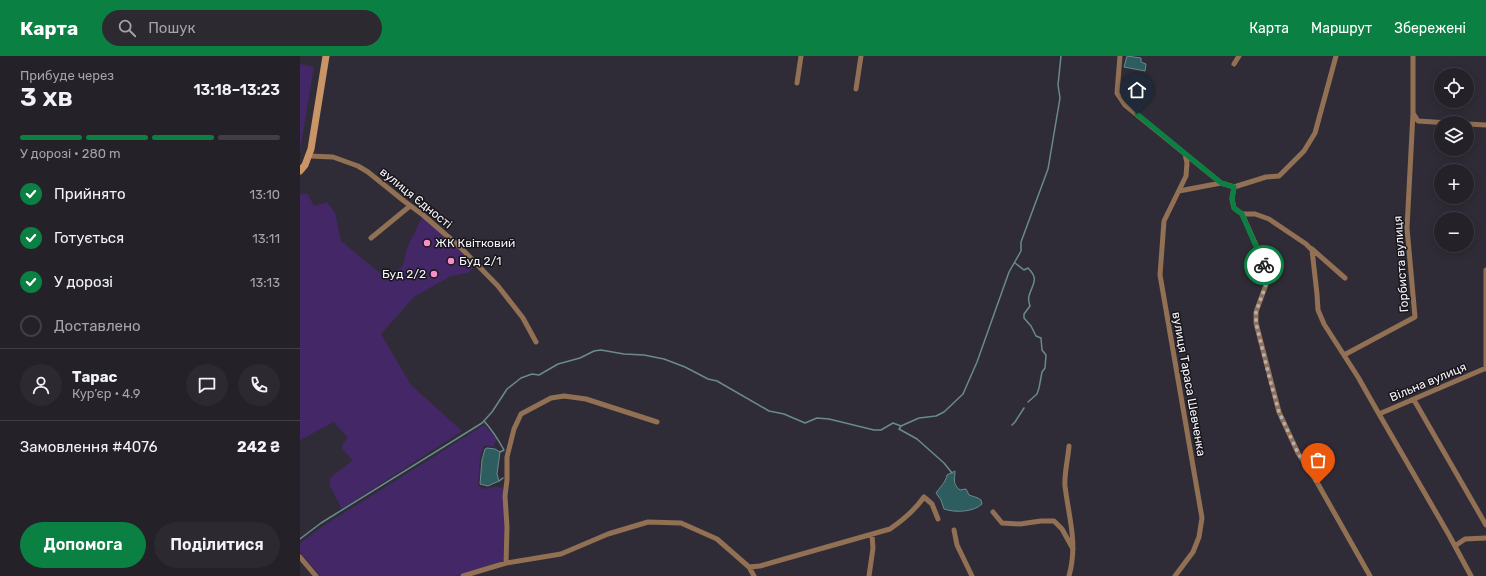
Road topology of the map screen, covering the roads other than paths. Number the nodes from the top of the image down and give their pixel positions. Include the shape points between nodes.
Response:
1 (326, 56) edge
2 (801, 56) edge
3 (861, 56) edge
4 (1120, 56) edge
5 (1239, 56) edge
6 (1336, 56) edge
7 (1413, 56) edge
8 (1234, 64) dead end
9 (797, 83) dead end
10 (856, 89) dead end
11 (1412, 113) junction
12 (1434, 122) edge
13 (1474, 124) edge
14 (1486, 125) edge
15 (1185, 154) junction
16 (309, 156) junction
17 (300, 171) edge
18 (1221, 183) junction
19 (1234, 187) junction
20 (1179, 191) junction
21 (410, 206) junction
22 (1242, 214) junction
23 (371, 238) dead end
24 (1310, 247) junction
25 (1486, 270) edge
26 (1345, 278) dead end
27 (536, 342) dead end
28 (1344, 355) junction
29 (1486, 368) edge
30 (1414, 400) junction
31 (1379, 414) junction
32 (657, 422) dead end
33 (1069, 446) dead end
34 (993, 512) dead end
35 (938, 519) dead end
36 (1486, 525) edge
37 (954, 530) dead end
38 (872, 535) junction
39 (1486, 538) edge
40 (1455, 546) junction
41 (1073, 550) junction
42 (300, 557) edge
43 (506, 563) junction
44 (749, 567) junction
45 (316, 576) edge
46 (463, 576) edge
47 (754, 576) edge
48 (869, 576) edge
49 (972, 576) edge
50 (1069, 576) edge
51 (1175, 576) edge
52 (1370, 576) edge
53 (1471, 576) edge

1 - 16 main road
2 - 9 street
3 - 10 street
4 - 15 street via 1117,93 1125,105
5 - 8 street
6 - 19 street via 1315,133 1304,151 1279,176 1266,177
7 - 11 street, Горбиста вулиця
11 - 12 street via 1418,121
11 - 28 street, Горбиста вулиця via 1407,228 1415,317
13 - 14 street
15 - 18 street
15 - 20 street, вулиця Тараса Шевченка via 1186,176
16 - 17 main road
16 - 21 street, вулиця Єдності via 333,157 358,166
18 - 19 street
18 - 20 street
19 - 22 street via 1234,208
20 - 51 street, вулиця Тараса Шевченка via 1164,221 1160,275 1202,518 1200,537 1193,552
21 - 23 street
21 - 27 street, вулиця Єдності via 423,214 460,247 498,286 523,318
22 - 24 street via 1255,214 1269,219
22 - 52 street via 1264,261 1268,279 1256,312 1256,323 1279,412 1298,453
24 - 26 street
24 - 28 street via 1314,255 1318,310
25 - 29 street
28 - 31 street
29 - 30 street, Вільна вулиця
30 - 31 street, Вільна вулиця
30 - 36 street
31 - 40 street
32 - 43 street via 586,398 564,396 551,398 521,414 514,429 507,457
33 - 41 street via 1065,485 1069,501
34 - 41 street via 1002,523 1054,521 1062,529
35 - 38 street via 932,504 924,497 906,518 890,529
37 - 49 street
38 - 44 street
38 - 48 street
39 - 40 street via 1465,539
40 - 53 street
41 - 50 street
42 - 45 street
43 - 44 street via 561,554 608,534 648,522 681,523 717,539
43 - 46 street
44 - 47 street

